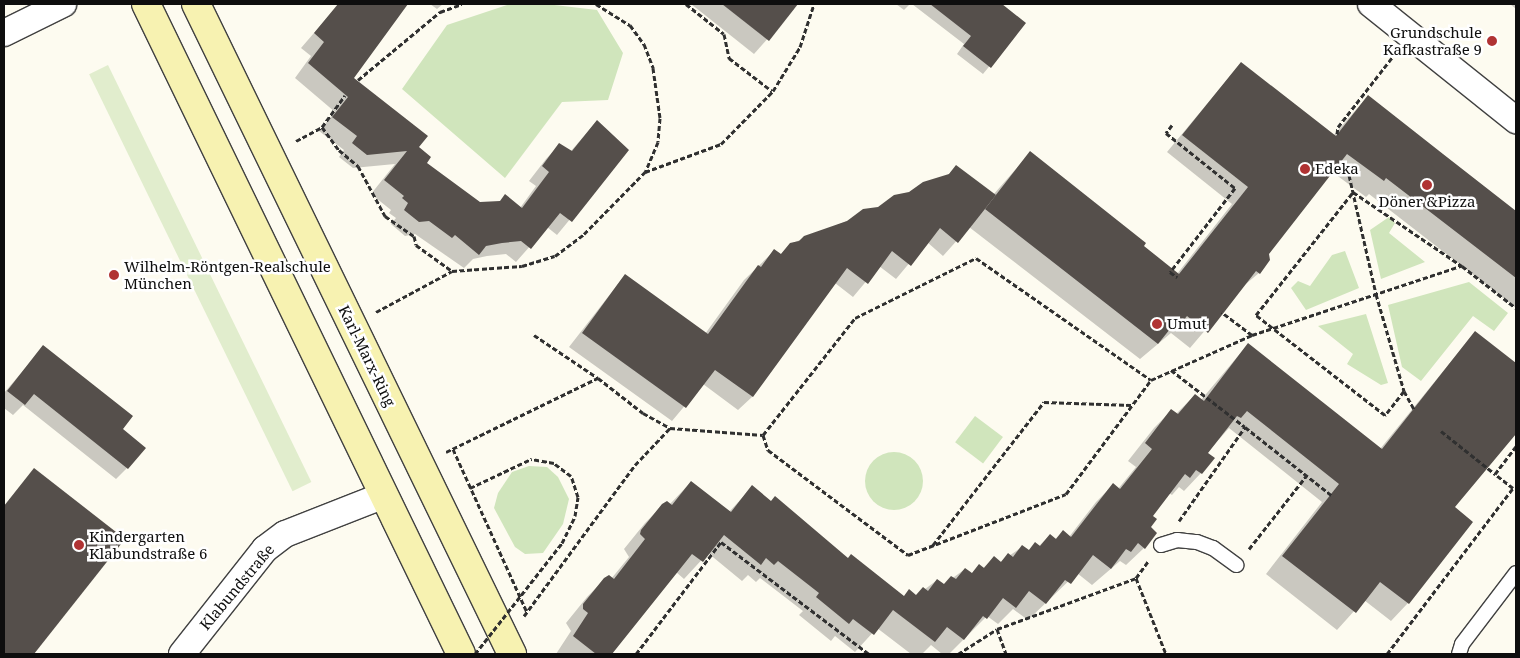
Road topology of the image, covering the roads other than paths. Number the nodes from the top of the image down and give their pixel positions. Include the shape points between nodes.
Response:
1 (63, 4) edge
2 (146, 4) edge
3 (196, 4) edge
4 (1371, 4) edge
5 (4, 33) edge
6 (1516, 120) edge
7 (382, 496) junction
8 (1160, 545) dead end
9 (1236, 565) road end
10 (1516, 573) edge
11 (511, 651) edge
12 (182, 654) edge
13 (461, 654) edge
14 (1459, 654) edge

1 - 5 street
2 - 7 main road
3 - 11 main road, Karl-Marx-Ring
4 - 6 street
7 - 12 street, Klabundstraße via 286,534 265,549
7 - 13 main road
8 - 9 lane via 1178,540 1197,542 1214,548
10 - 14 lane via 1462,644

